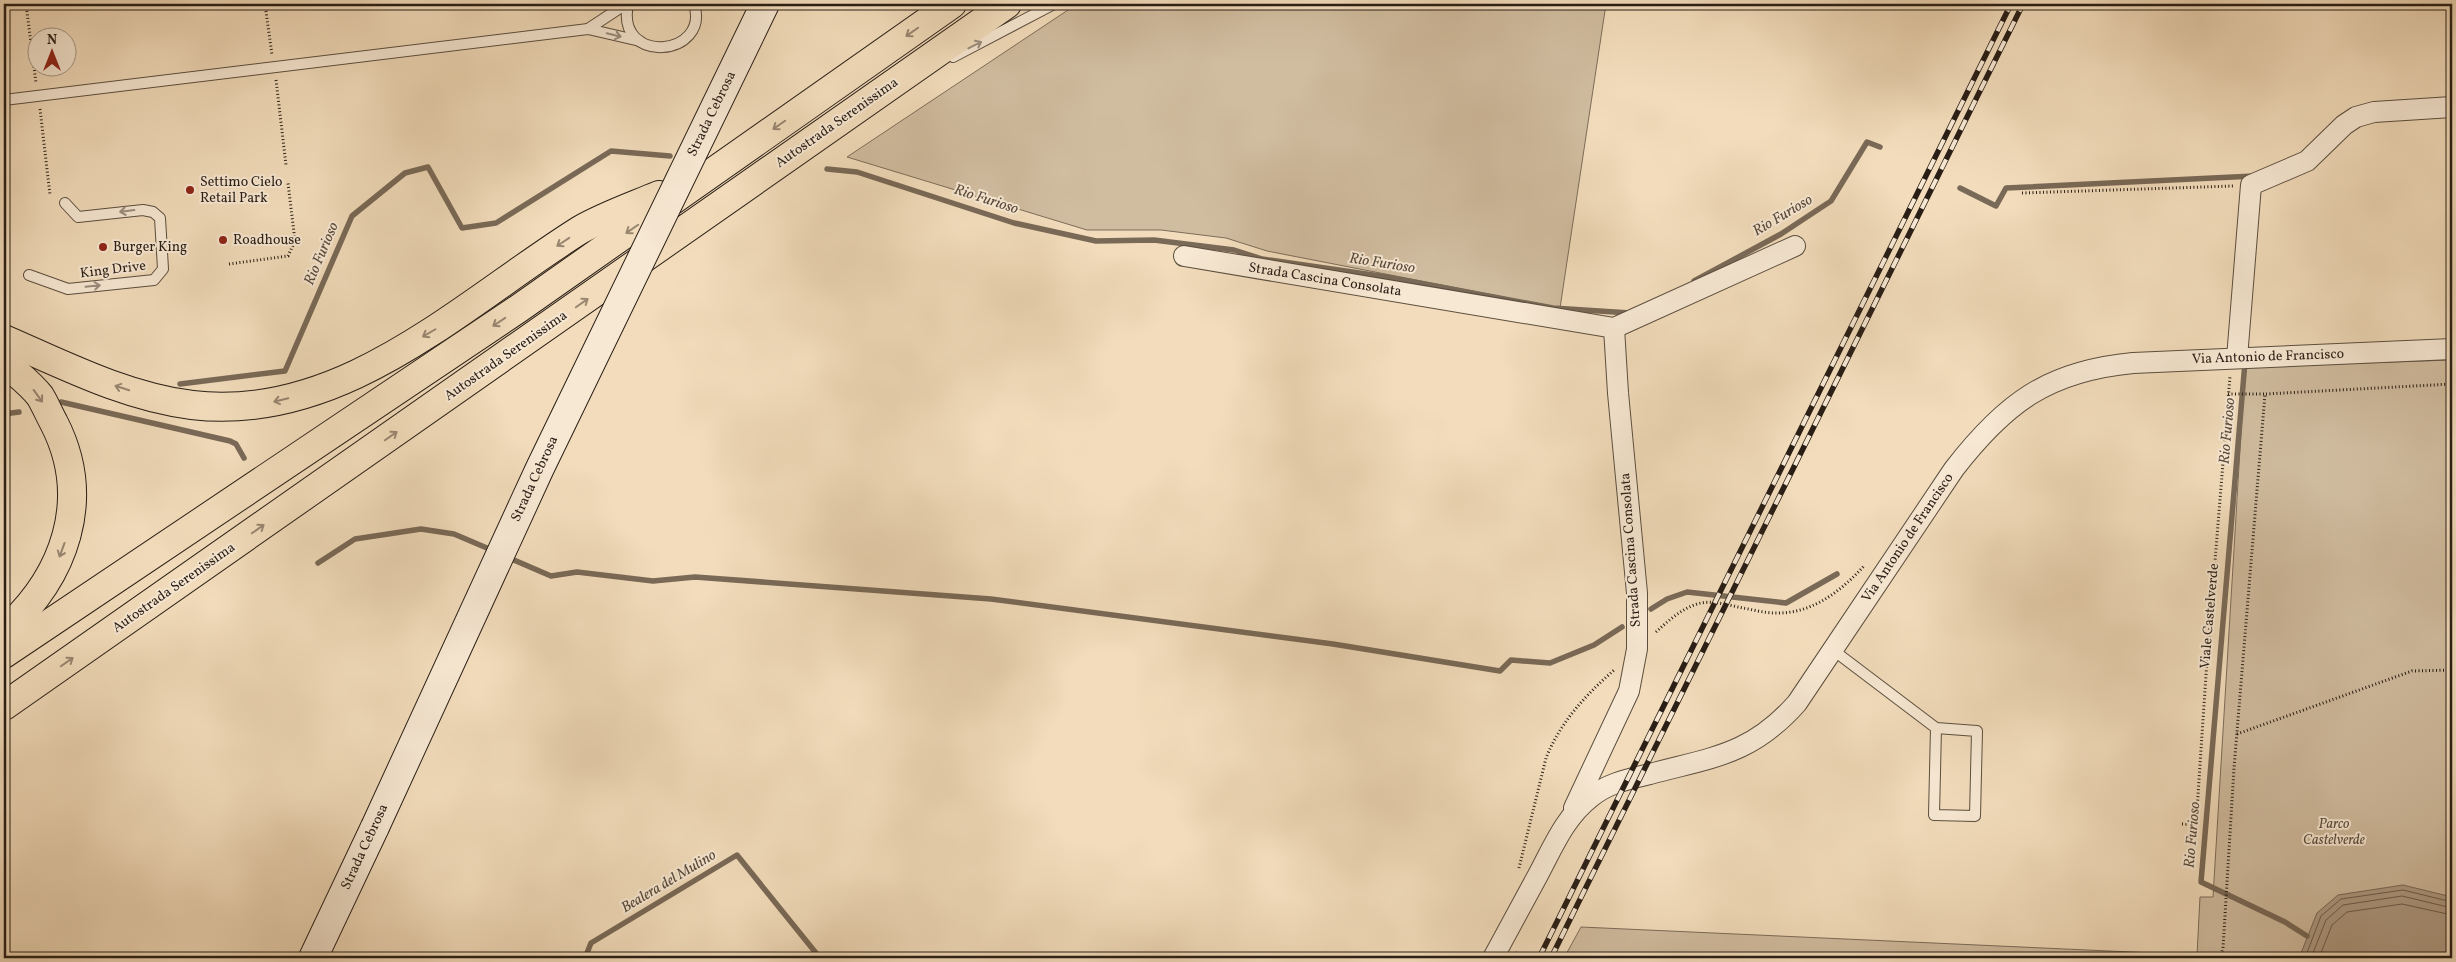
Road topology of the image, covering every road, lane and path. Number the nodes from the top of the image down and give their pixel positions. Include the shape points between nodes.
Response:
1 (26, 4) edge
2 (266, 4) edge
3 (627, 4) edge
4 (694, 4) edge
5 (765, 4) edge
6 (952, 4) edge
7 (1006, 4) edge
8 (1054, 4) edge
9 (588, 29) junction
10 (640, 41) junction
11 (272, 58) dead end
12 (276, 77) dead end
13 (37, 86) dead end
14 (870, 99) junction
15 (4, 100) edge
16 (2452, 107) edge
17 (40, 108) dead end
18 (286, 164) dead end
19 (718, 169) junction
20 (288, 183) dead end
21 (2251, 185) junction
22 (2022, 193) dead end
23 (50, 195) dead end
24 (65, 203) dead end
25 (1795, 246) dead end
26 (1184, 256) dead end
27 (229, 264) dead end
28 (29, 275) dead end
29 (1614, 328) junction
30 (4, 338) edge
31 (2452, 349) edge
32 (2237, 358) junction
33 (4, 362) edge
34 (2452, 384) edge
35 (2265, 394) junction
36 (4, 631) edge
37 (1833, 650) junction
38 (4, 654) edge
39 (2452, 670) edge
40 (4, 708) edge
41 (1936, 728) junction
42 (2237, 734) junction
43 (1569, 819) junction
44 (2182, 824) dead end
45 (313, 958) edge
46 (1494, 958) edge
47 (2220, 958) edge

1 - 13 path
2 - 11 path
3 - 9 lane
3 - 10 lane via 627,22
4 - 10 lane via 695,20 684,40 662,48 650,47
5 - 45 main road, Strada Cebrosa, bridge via 540,468
6 -> 19 highway
7 - 14 highway, Autostrada Serenissima
14 -> 8 lane
9 -> 10 lane
9 - 15 lane
12 - 18 path
40 -> 14 highway, Autostrada Serenissima
16 - 21 street via 2374,112 2356,117 2344,124 2306,161
17 - 23 path
19 -> 30 highway via 581,229 436,329 382,361 299,396 234,407 164,400 113,385
19 -> 38 highway via 518,309
20 - 27 path via 295,241 288,256
21 - 22 path
21 - 32 street
28 -> 24 lane, King Drive via 68,289 154,280 163,269 160,218 153,212 143,210 78,217
25 - 29 street
26 - 29 street, Strada Cascina Consolata
29 - 43 street, Strada Cascina Consolata via 1637,593 1637,649 1628,691
31 - 32 street, Via Antonio de Francisco
32 - 37 street, Via Antonio de Francisco via 2094,368 2056,380 2015,404 1974,443 1954,470
33 -> 36 highway via 40,397 64,445 72,486 69,528 56,567 44,586
34 - 35 path
35 - 42 path
35 - 44 path, Viale Castelverde via 2228,394 2196,825
37 - 41 lane
37 - 43 street, Via Antonio de Francisco via 1797,703 1759,738 1717,757 1613,783 1589,798
39 - 42 path via 2412,671
41 - 41 lane via 1977,731 1974,816 1934,815
42 - 47 path
43 - 46 street, Via Antonio de Francisco

